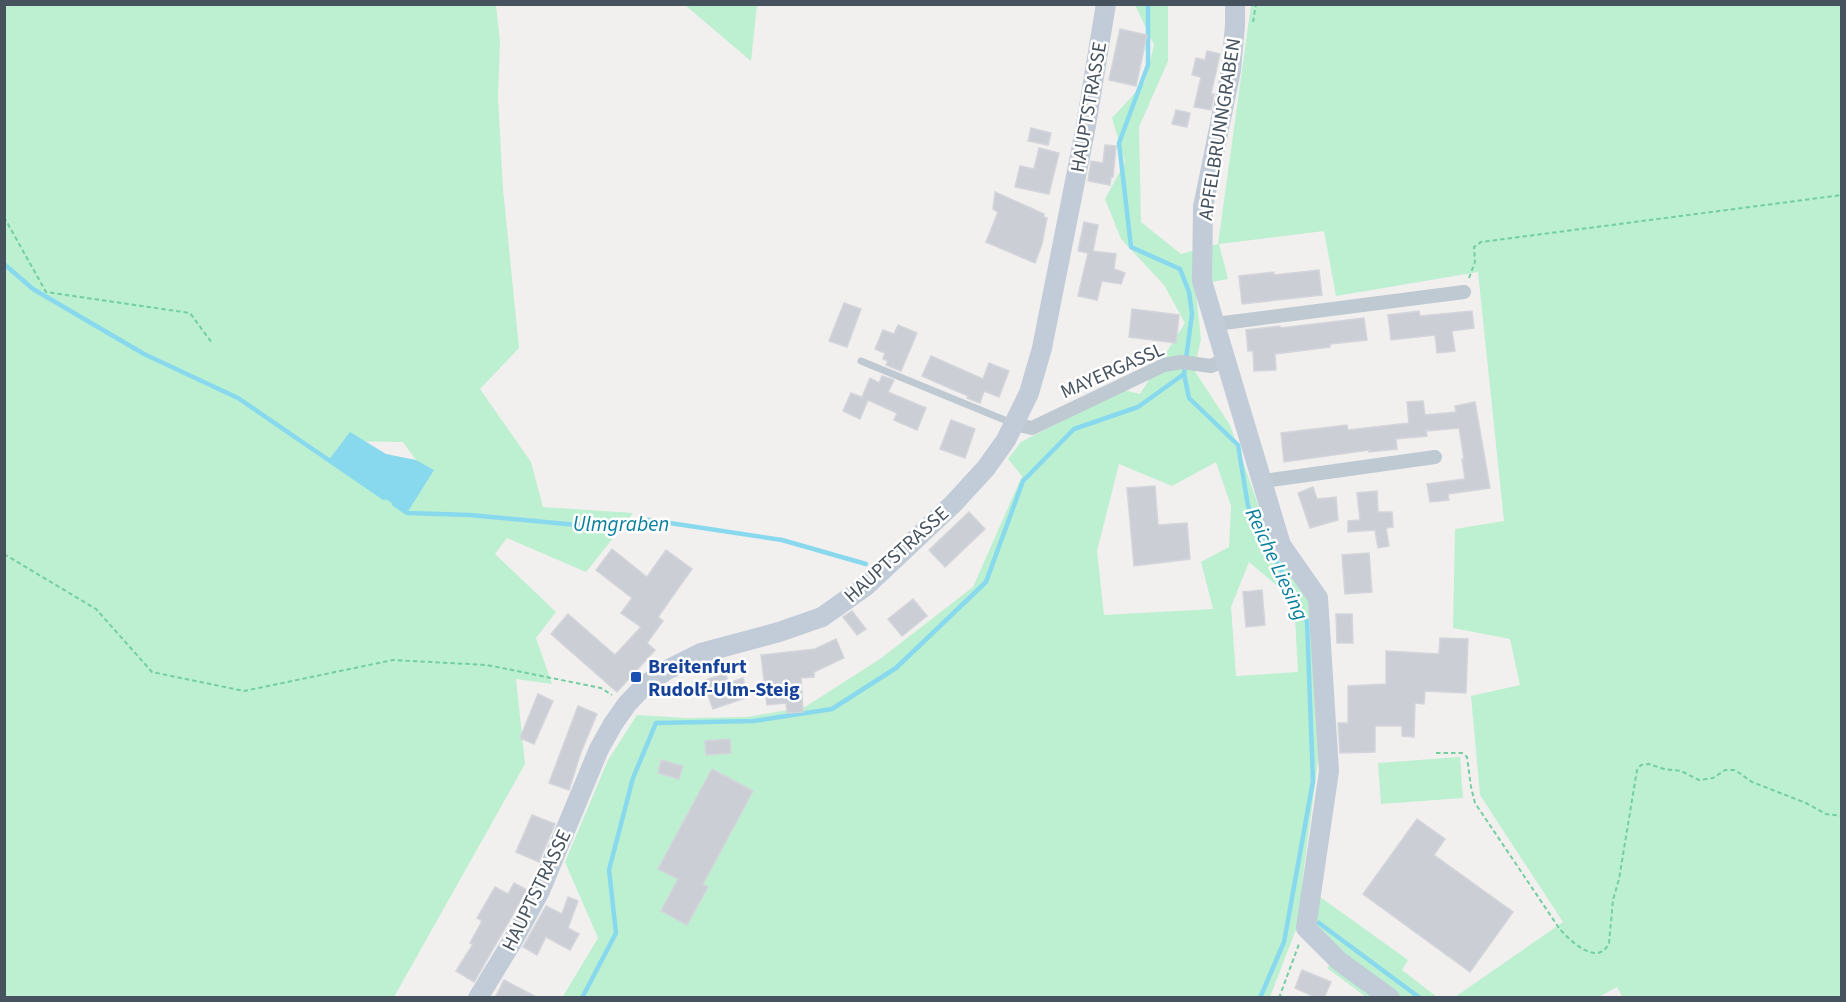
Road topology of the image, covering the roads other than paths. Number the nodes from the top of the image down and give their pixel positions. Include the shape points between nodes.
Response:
1 (1106, 4) edge
2 (1235, 4) edge
3 (1464, 292) road end
4 (1216, 324) junction
5 (1227, 359) junction
6 (861, 361) dead end
7 (1015, 424) junction
8 (1435, 457) dead end
9 (1264, 481) junction
10 (478, 998) edge
11 (1390, 998) edge

1 - 7 main road, HAUPTSTRASSE via 1048,323 1036,373
2 - 4 main road, APFELBRUNNGRABEN via 1231,70 1203,207 1202,281
3 - 4 street
4 - 5 main road, APFELBRUNNGRABEN
5 - 7 street, MAYERGASSL via 1211,366 1181,362 1164,365 1032,428
5 - 9 main road, APFELBRUNNGRABEN
6 - 7 lane
7 - 10 main road, HAUPTSTRASSE via 974,482 866,586 822,617 685,660 644,686 627,704 599,749 540,891
8 - 9 street
9 - 11 main road, APFELBRUNNGRABEN via 1281,545 1318,598 1319,607 1329,771 1306,928 1339,961

